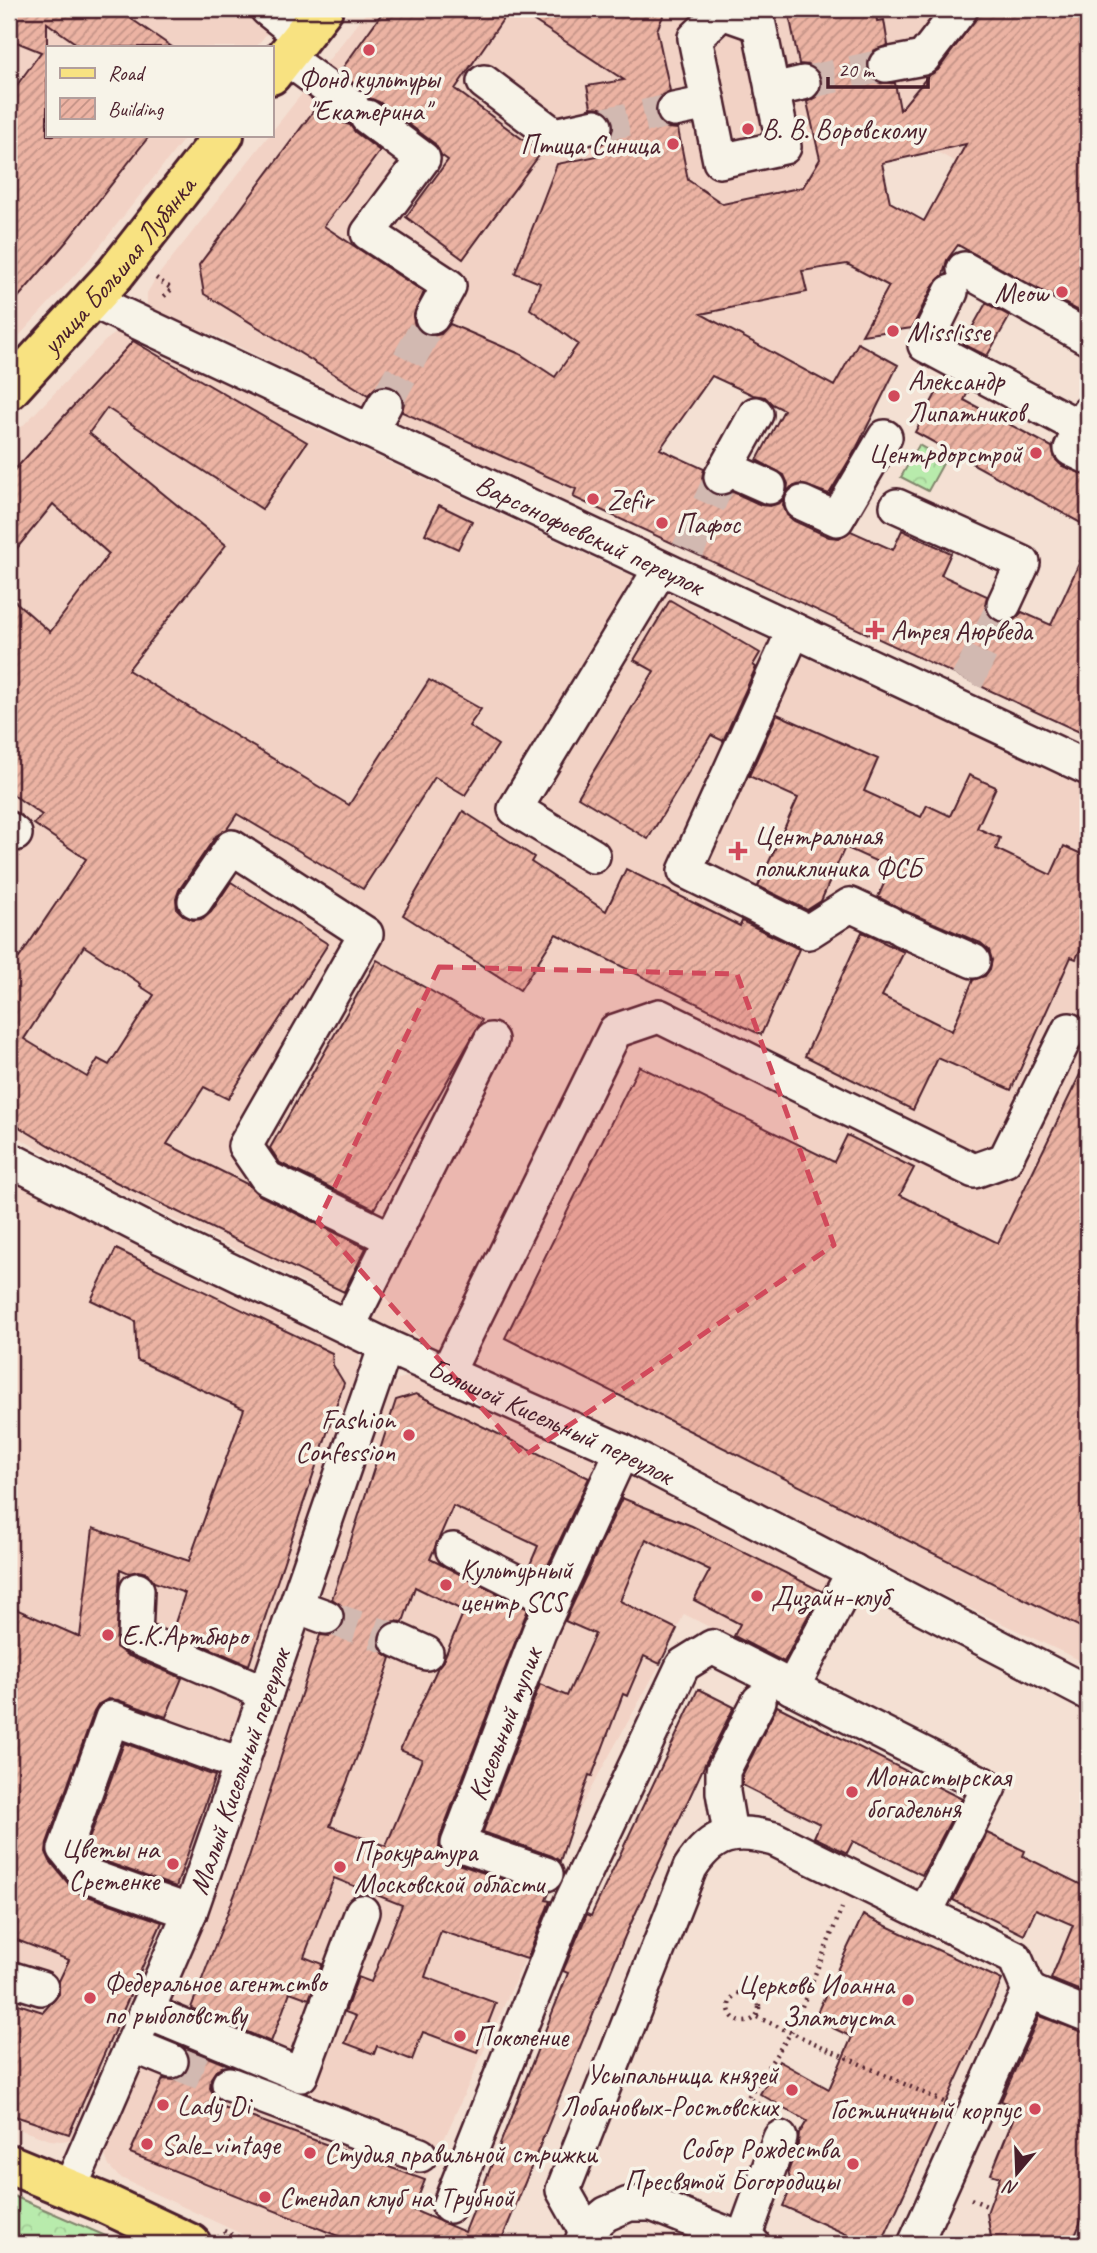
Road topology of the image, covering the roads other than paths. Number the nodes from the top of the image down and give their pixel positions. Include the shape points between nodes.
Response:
1 (267, 9) edge
2 (961, 9) edge
3 (722, 10) edge
4 (295, 44) edge
5 (886, 65) tunnel mouth
6 (484, 82) dead end
7 (708, 103) junction
8 (674, 110) tunnel mouth
9 (595, 126) tunnel mouth
10 (224, 136) edge
11 (91, 300) junction
12 (432, 317) tunnel mouth
13 (1088, 338) edge
14 (9, 390) edge
15 (756, 414) dead end
16 (1086, 433) edge
17 (885, 437) dead end
18 (769, 488) dead end
19 (802, 503) dead end
20 (897, 506) dead end
21 (675, 564) junction
22 (1004, 604) tunnel mouth
23 (794, 630) junction
24 (1088, 768) edge
25 (593, 856) dead end
26 (195, 901) dead end
27 (973, 961) dead end
28 (1069, 1030) dead end
29 (491, 1040) dead end
30 (9, 1158) edge
31 (392, 1239) junction
32 (348, 1327) junction
33 (386, 1346) junction
34 (447, 1373) junction
35 (622, 1451) junction
36 (453, 1550) dead end
37 (854, 1571) junction
38 (138, 1590) dead end
39 (553, 1600) junction
40 (792, 1688) junction
41 (266, 1693) junction
42 (1088, 1693) edge
43 (759, 1701) dead end
44 (242, 1765) junction
45 (730, 1833) junction
46 (546, 1874) dead end
47 (190, 1912) junction
48 (362, 1912) dead end
49 (925, 1913) junction
50 (9, 1978) edge
51 (41, 1988) dead end
52 (1029, 1991) junction
53 (147, 2011) junction
54 (1088, 2015) edge
55 (132, 2045) junction
56 (171, 2061) tunnel mouth
57 (229, 2084) tunnel mouth
58 (780, 2138) road end
59 (420, 2155) dead end
60 (9, 2164) edge
61 (69, 2188) junction
62 (449, 2206) dead end
63 (584, 2237) edge
64 (748, 2242) edge
65 (191, 2244) edge
66 (915, 2244) edge

1 - 4 street
2 - 5 street via 923,58
3 - 7 street via 695,38
3 - 7 street via 759,25 788,86 784,147 720,161
4 - 12 street via 359,112 423,159 368,233 449,286
6 - 9 street via 554,135
7 - 8 street
10 - 11 main road, улица Большая Лубянка
11 - 14 main road, улица Большая Лубянка
11 - 21 street, Варсонофьевский переулок via 377,418
13 - 16 street via 957,281 925,345
15 - 18 street via 724,473
17 - 19 street via 837,519
20 - 22 street via 1023,563
21 - 23 street, Варсонофьевский переулок
21 - 25 street via 515,809
23 - 24 street, Варсонофьевский переулок via 961,693
23 - 27 street via 685,871 808,932 850,905
26 - 31 street via 232,847 366,934 245,1146 267,1178
28 - 34 street via 1005,1160 974,1171 659,1016 615,1031
29 - 31 street
30 - 32 street, Большой Кисельный переулок
31 - 32 street
32 - 33 street, Большой Кисельный переулок
33 - 34 street, Большой Кисельный переулок
33 - 41 street, Малый Кисельный переулок via 311,1611
34 - 35 street, Большой Кисельный переулок
35 - 37 street, Большой Кисельный переулок
35 - 39 street, Кисельный тупик
36 - 39 street
37 - 40 street
37 - 42 street, Большой Кисельный переулок
38 - 41 street via 135,1637
39 - 46 street, Кисельный тупик via 458,1844
40 - 49 street via 989,1787
40 - 62 street via 712,1647 683,1665 566,1913
41 - 44 street, Малый Кисельный переулок
43 - 45 street via 723,1771
44 - 47 street, Малый Кисельный переулок
44 - 47 street via 112,1718 65,1849 86,1875
45 - 49 street via 752,1832 774,1839
45 - 63 street via 700,1852 690,1868 563,2190
47 - 53 street, Малый Кисельный переулок
48 - 53 street via 301,2075
49 - 52 street via 1015,1958
50 - 51 street
52 - 54 street
52 - 66 street
53 - 55 street, Малый Кисельный переулок
55 - 56 street
55 - 61 street, Малый Кисельный переулок
57 - 59 street
58 - 64 street
60 - 61 main road
61 - 65 main road
63 - 64 street via 606,2214 629,2204 652,2204

